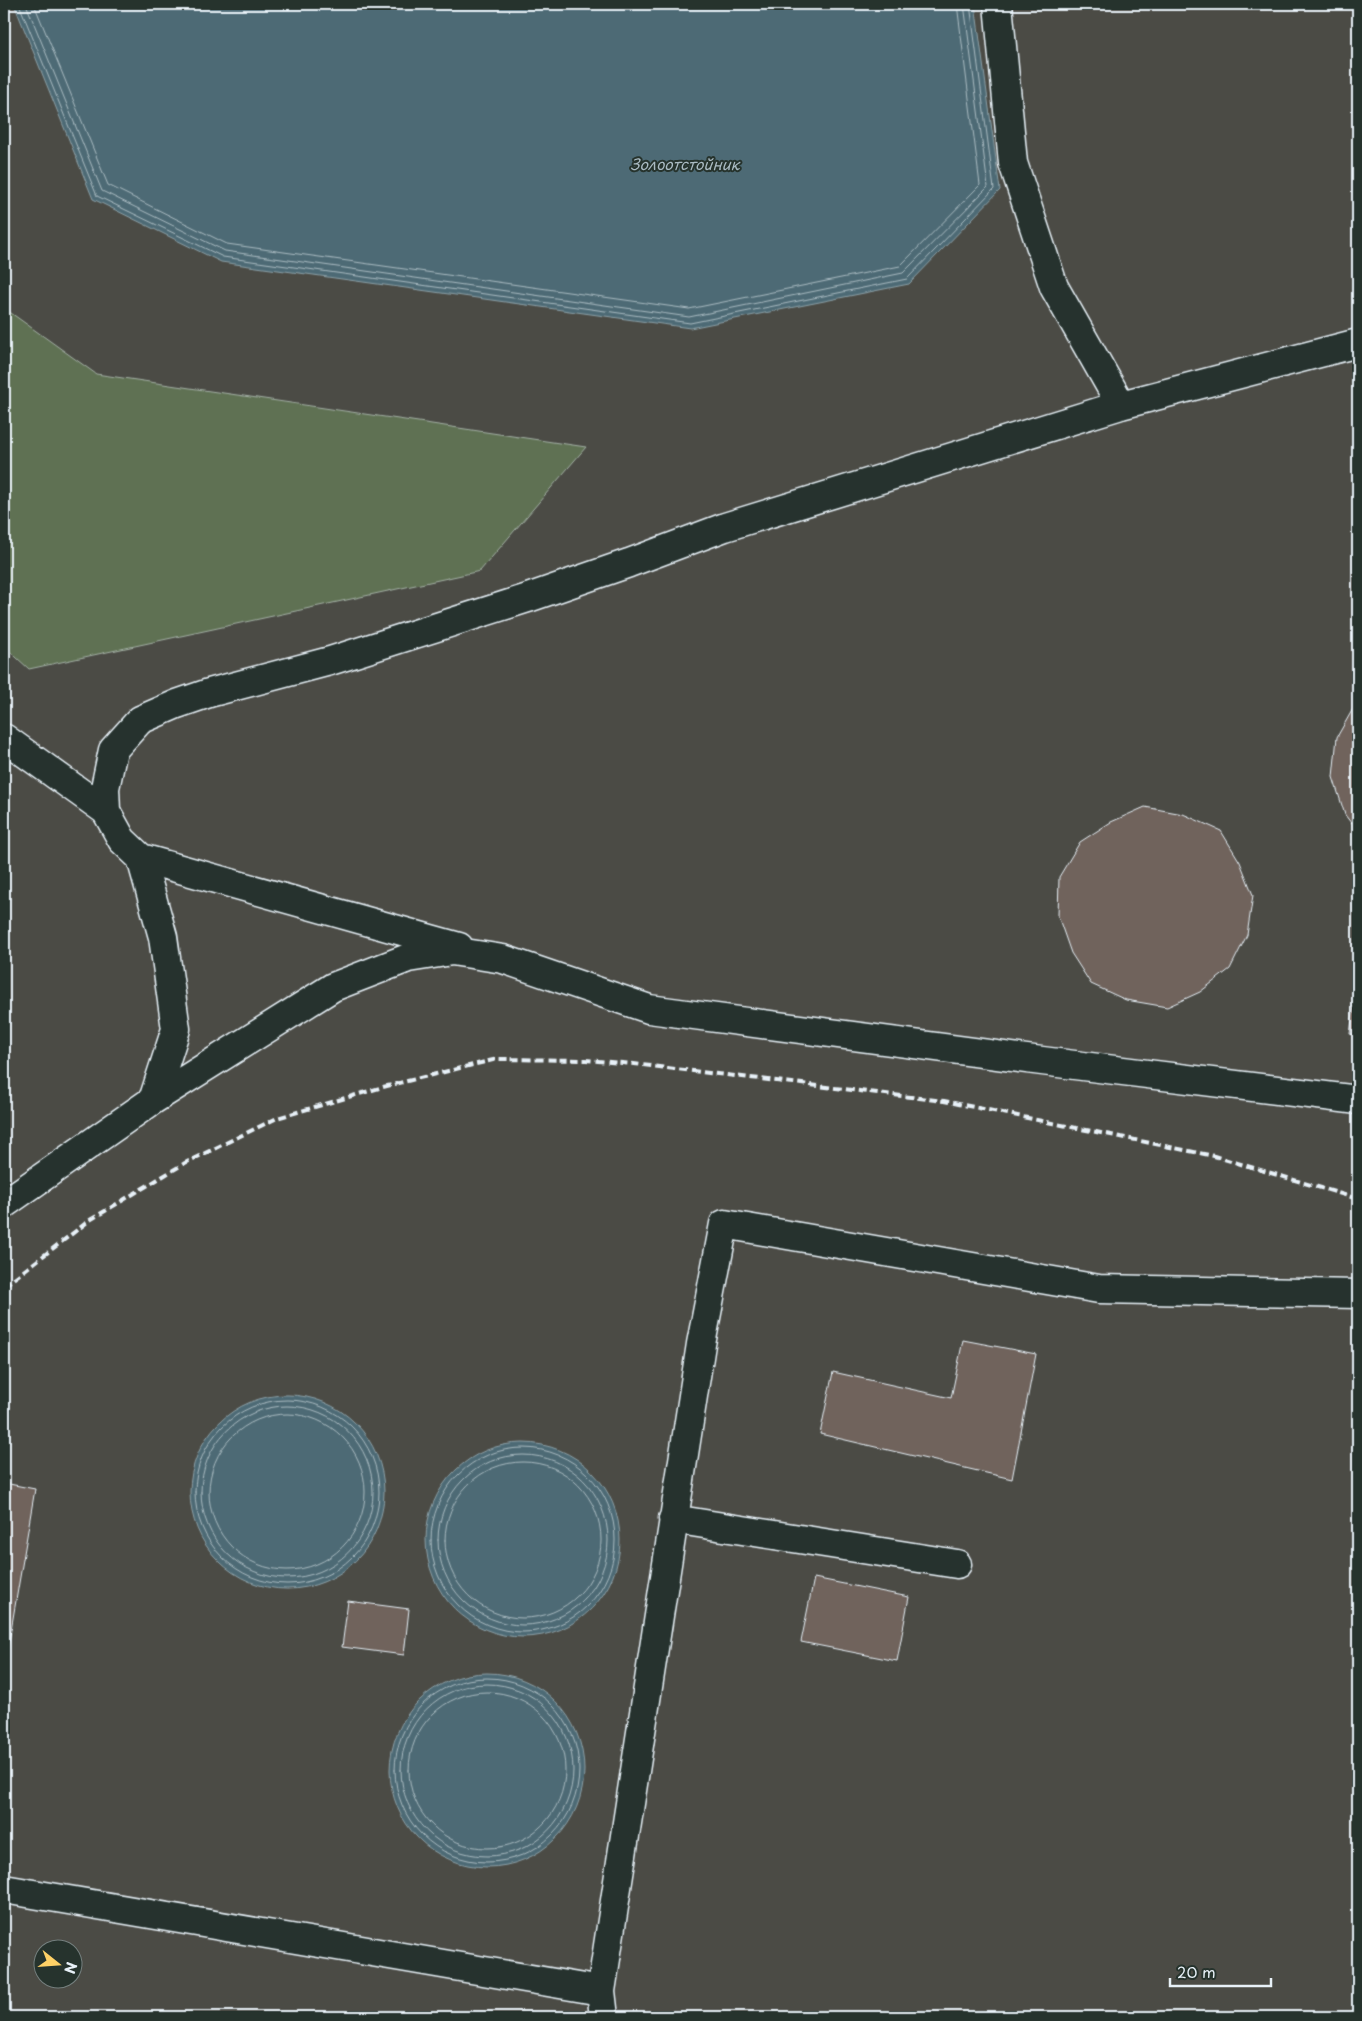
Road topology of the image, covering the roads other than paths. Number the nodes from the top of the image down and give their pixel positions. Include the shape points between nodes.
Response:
1 (998, 4) edge
2 (1358, 343) edge
3 (1121, 406) junction
4 (4, 738) edge
5 (106, 811) junction
6 (141, 858) junction
7 (503, 960) junction
8 (153, 1100) junction
9 (1358, 1100) edge
10 (4, 1204) edge
11 (1358, 1294) edge
12 (673, 1520) junction
13 (957, 1564) dead end
14 (4, 1889) edge
15 (603, 2004) edge

1 - 3 lane via 1014,163 1054,287
2 - 3 lane
3 - 5 lane via 725,527 528,598 330,661 178,704 140,720 114,750 105,788
4 - 5 lane
5 - 6 lane via 122,840
6 - 7 lane
6 - 8 lane via 163,937 176,1029
7 - 8 lane via 452,951 408,958 333,987
7 - 9 lane via 650,1009
8 - 10 lane
11 - 12 lane via 1098,1289 724,1224
12 - 13 lane
12 - 15 lane
14 - 15 lane

